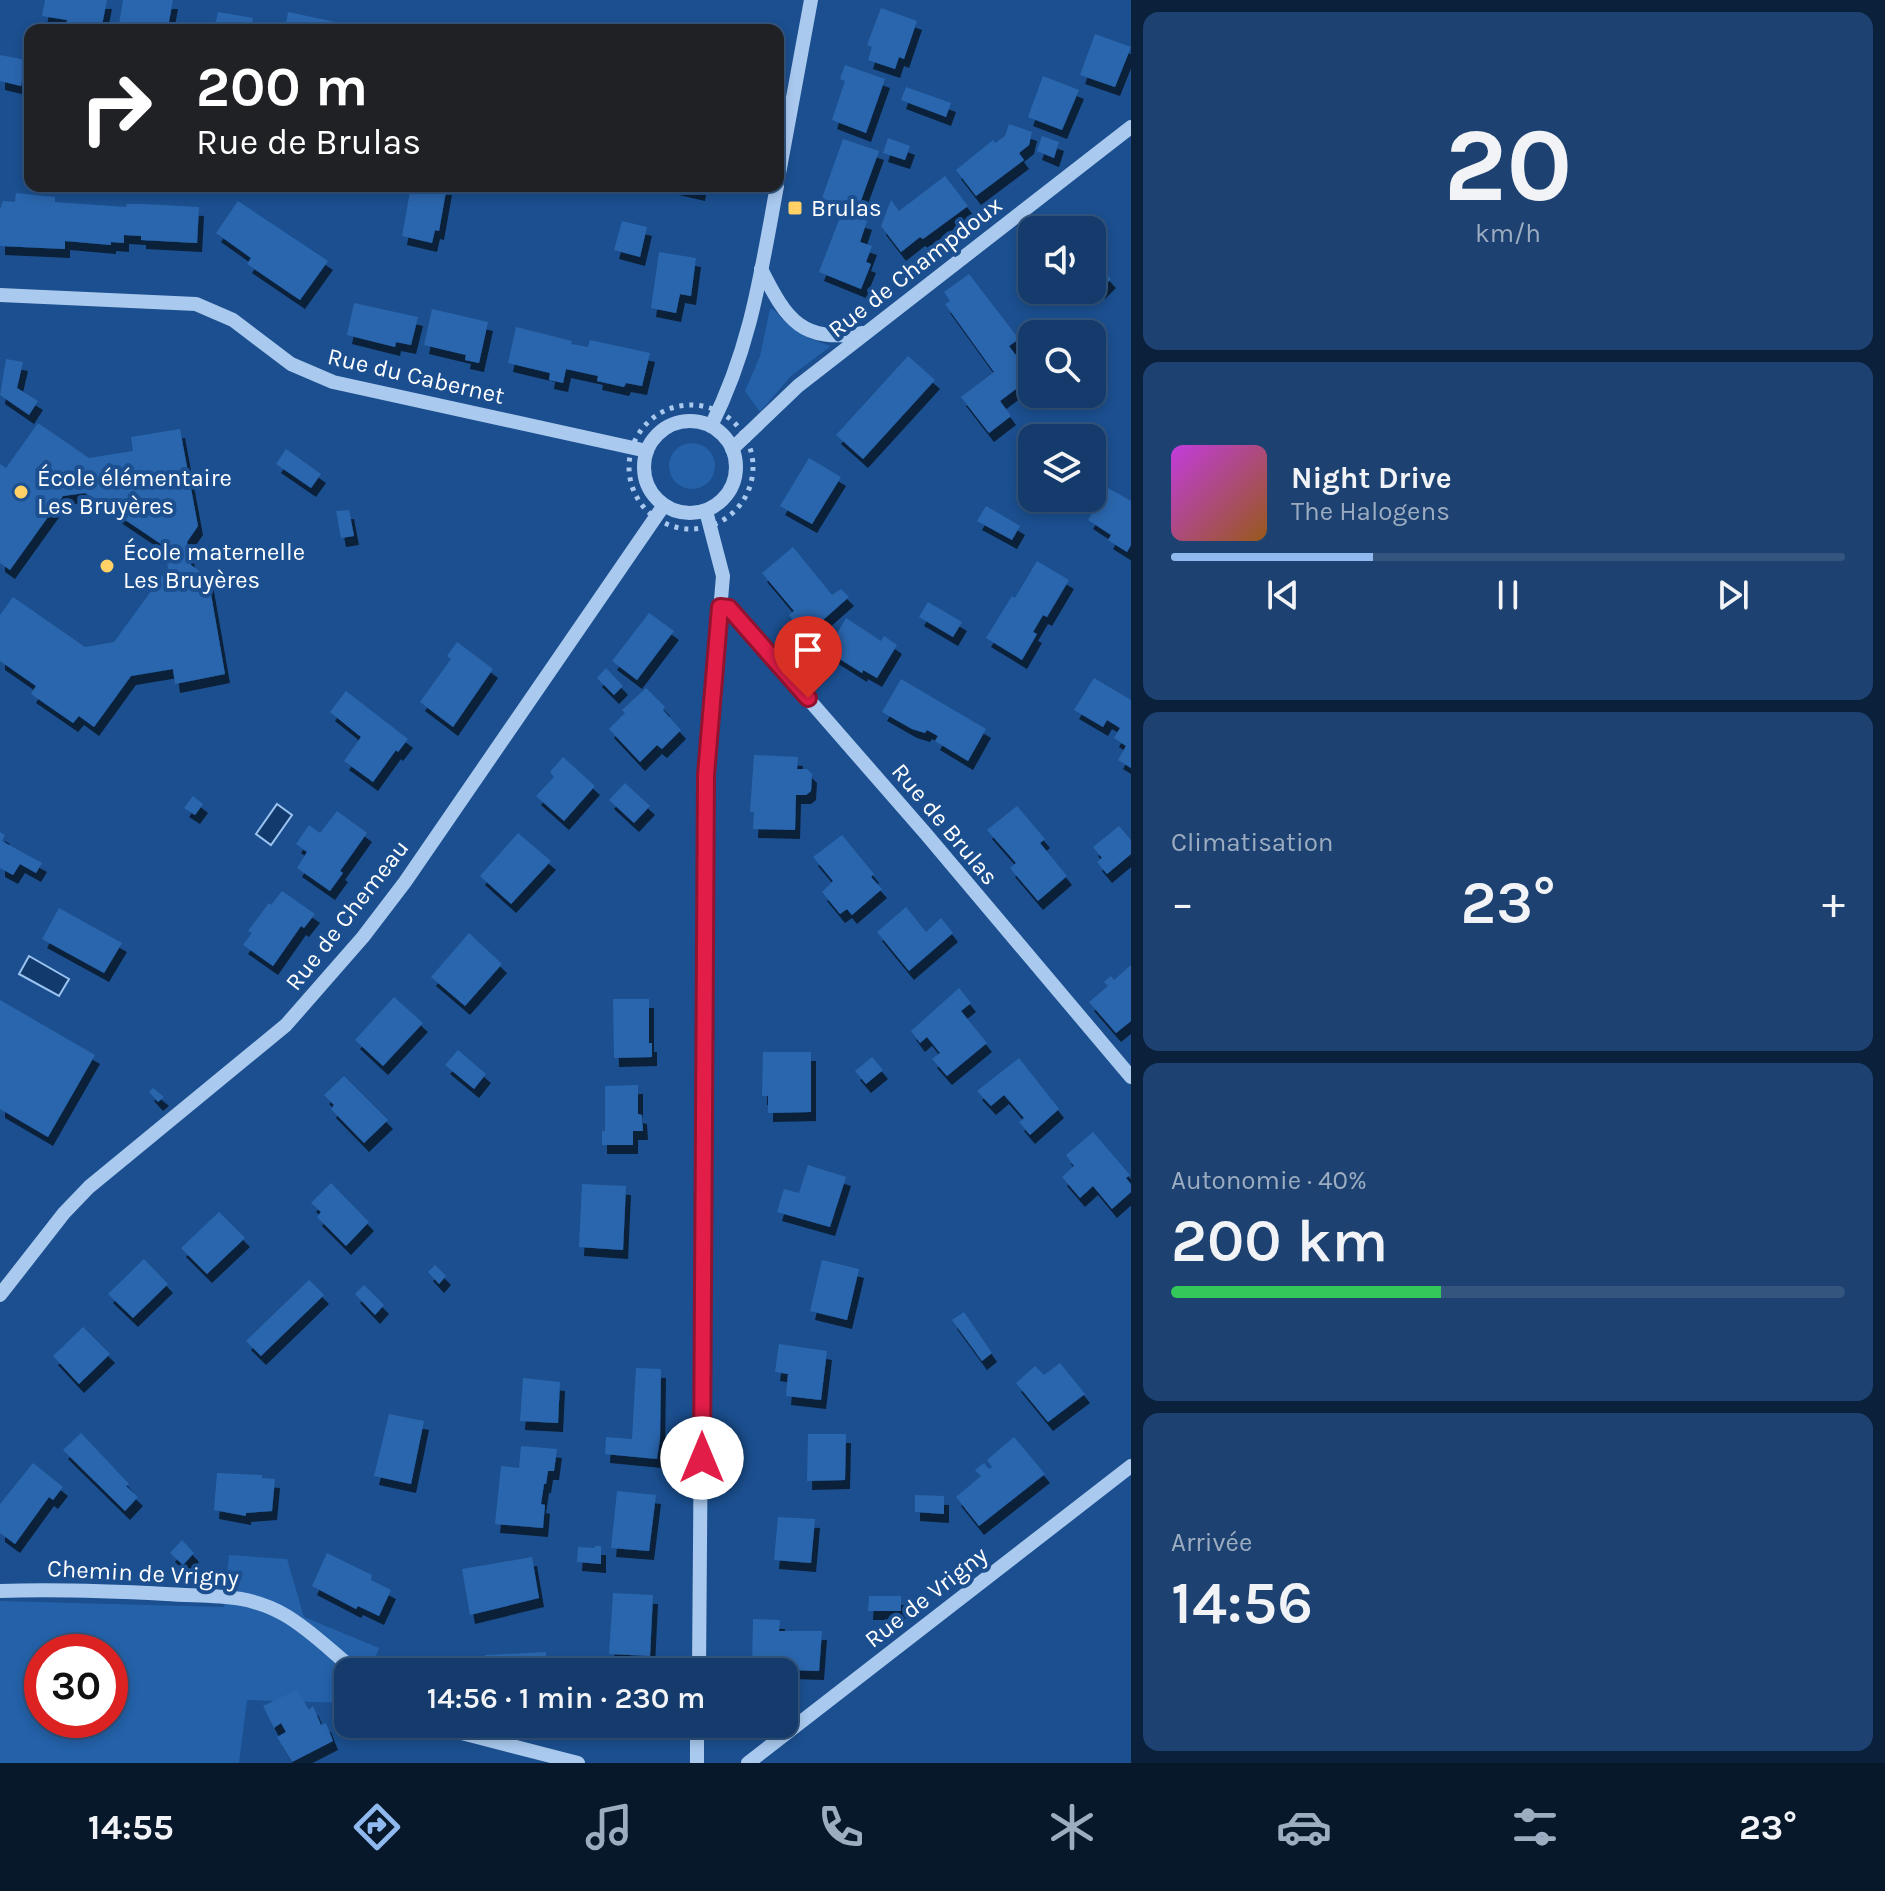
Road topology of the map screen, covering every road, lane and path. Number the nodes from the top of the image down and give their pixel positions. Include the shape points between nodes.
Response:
1 (811, 0) edge
2 (1131, 127) edge
3 (784, 146) edge
4 (776, 192) edge
5 (761, 269) junction
6 (0, 295) edge
7 (868, 332) junction
8 (719, 411) junction
9 (711, 426) junction
10 (746, 438) junction
11 (640, 449) junction
12 (732, 449) junction
13 (664, 505) junction
14 (706, 511) junction
15 (656, 519) junction
16 (710, 526) junction
17 (720, 607) junction
18 (1131, 1077) edge
19 (0, 1295) edge
20 (1131, 1466) edge
21 (0, 1591) edge
22 (339, 1658) edge
23 (699, 1658) edge
24 (479, 1738) edge
25 (697, 1738) edge
26 (578, 1763) edge
27 (697, 1763) edge
28 (748, 1763) edge

1 - 3 street
2 - 7 street, Rue de Champdoux
4 - 5 street
5 - 7 street via 785,311 806,330 835,337
5 - 8 street via 749,331
6 - 11 street, Rue du Cabernet via 196,304 233,320 291,364 333,382
7 - 10 street, Rue de Champdoux via 798,386
8 - 9 street
8 - 10 path
8 - 11 path via 690,405 661,413 649,421
9 - 11 street via 681,422
9 - 12 street
10 - 12 street, Rue de Champdoux
10 - 16 path via 754,468 746,497 725,520
11 - 13 street via 645,475
11 - 15 path via 630,479
12 - 14 street via 735,479 729,493
13 - 14 street via 679,512
13 - 15 street, Rue de Chemeau
14 - 16 street
15 - 16 path via 688,530
15 - 19 street, Rue de Chemeau via 363,937 286,1025 89,1187
16 - 17 street via 723,576
17 - 18 street, Rue de Brulas via 729,608
17 - 23 street via 706,775
20 - 28 street, Rue de Vrigny
21 - 22 street, Chemin de Vrigny via 225,1595 286,1616
24 - 26 street
25 - 27 street

